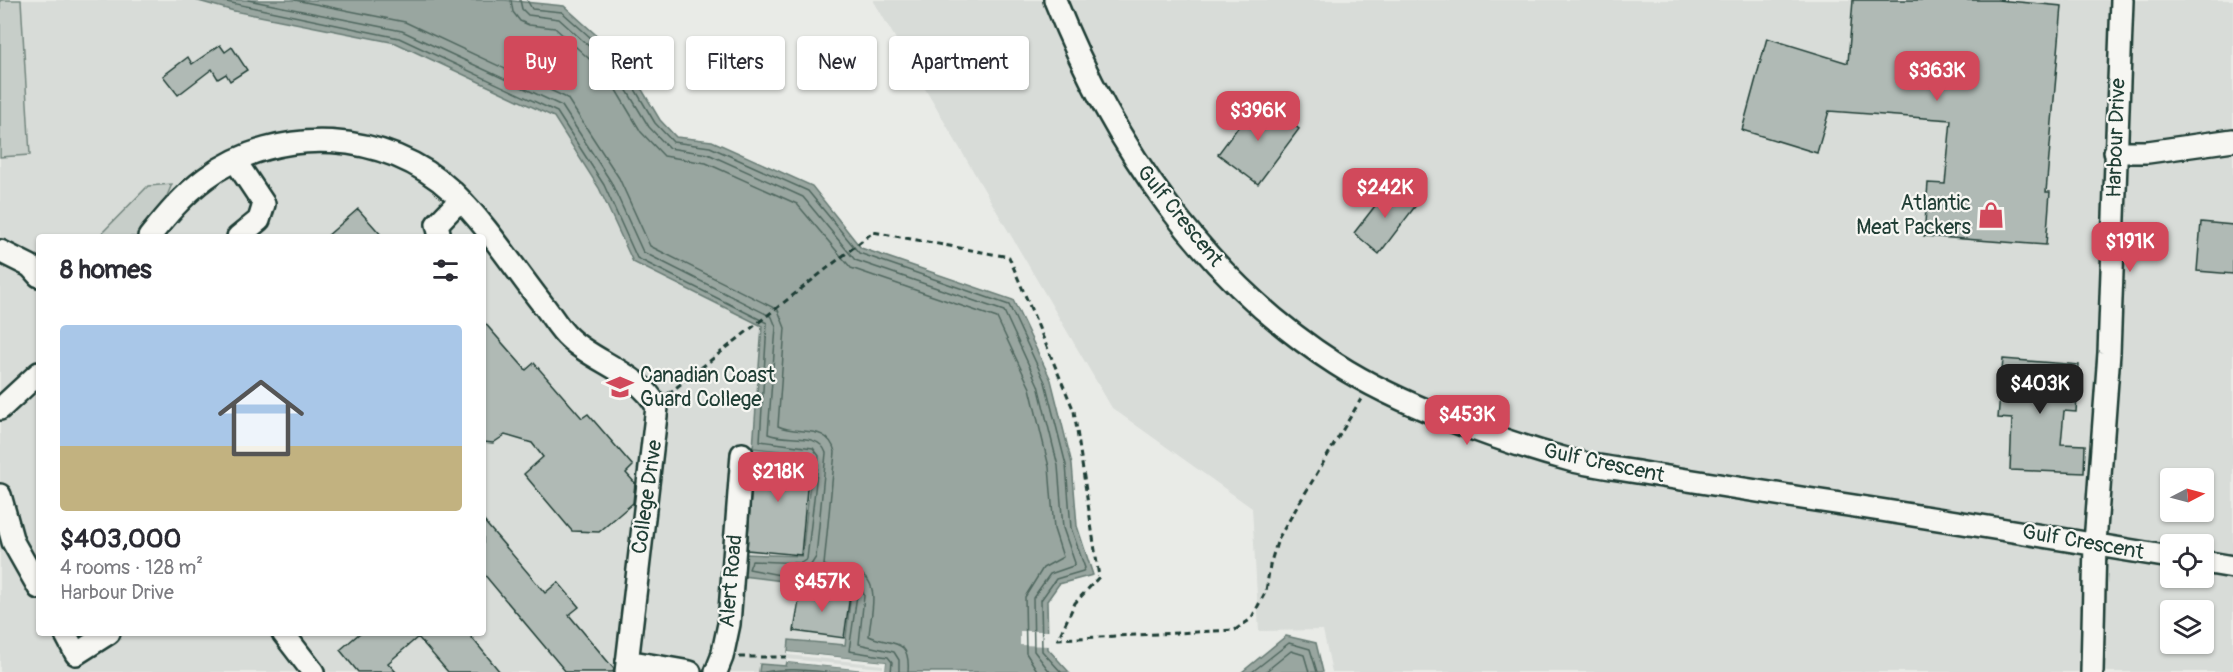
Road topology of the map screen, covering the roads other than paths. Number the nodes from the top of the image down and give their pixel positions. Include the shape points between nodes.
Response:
1 (1055, 0) edge
2 (2121, 0) edge
3 (2233, 140) edge
4 (2115, 152) junction
5 (236, 162) junction
6 (460, 200) junction
7 (152, 234) edge
8 (242, 234) edge
9 (439, 234) edge
10 (479, 234) edge
11 (0, 251) edge
12 (490, 253) edge
13 (36, 273) edge
14 (36, 376) edge
15 (0, 409) edge
16 (742, 454) dead end
17 (0, 495) edge
18 (2095, 543) junction
19 (2160, 555) edge
20 (2214, 564) edge
21 (2233, 567) edge
22 (36, 583) edge
23 (66, 636) edge
24 (104, 636) edge
25 (286, 636) edge
26 (719, 665) edge
27 (627, 666) edge
28 (313, 672) edge
29 (690, 672) edge
30 (2092, 672) edge

1 - 18 street, Gulf Crescent via 1120,137 1167,206 1263,309 1300,340 1370,384 1476,429 1571,461
2 - 4 street, Harbour Drive
3 - 4 street via 2148,152
4 - 18 street, Harbour Drive via 2109,354
5 - 6 street, College Drive via 293,143 354,144 408,161 432,175
5 - 7 street, College Drive via 206,178 184,196
5 - 8 street via 264,204 259,220
6 - 9 street via 437,224
6 - 10 street, College Drive
11 - 13 street
12 - 27 street, College Drive via 569,338 626,376 657,407
14 - 15 street
16 - 26 street, Alert Road via 729,624
17 - 22 street via 12,542
18 - 19 street, Gulf Crescent
18 - 30 street, Harbour Drive
20 - 21 street
23 - 24 street via 76,654
25 - 28 street
27 - 29 street

